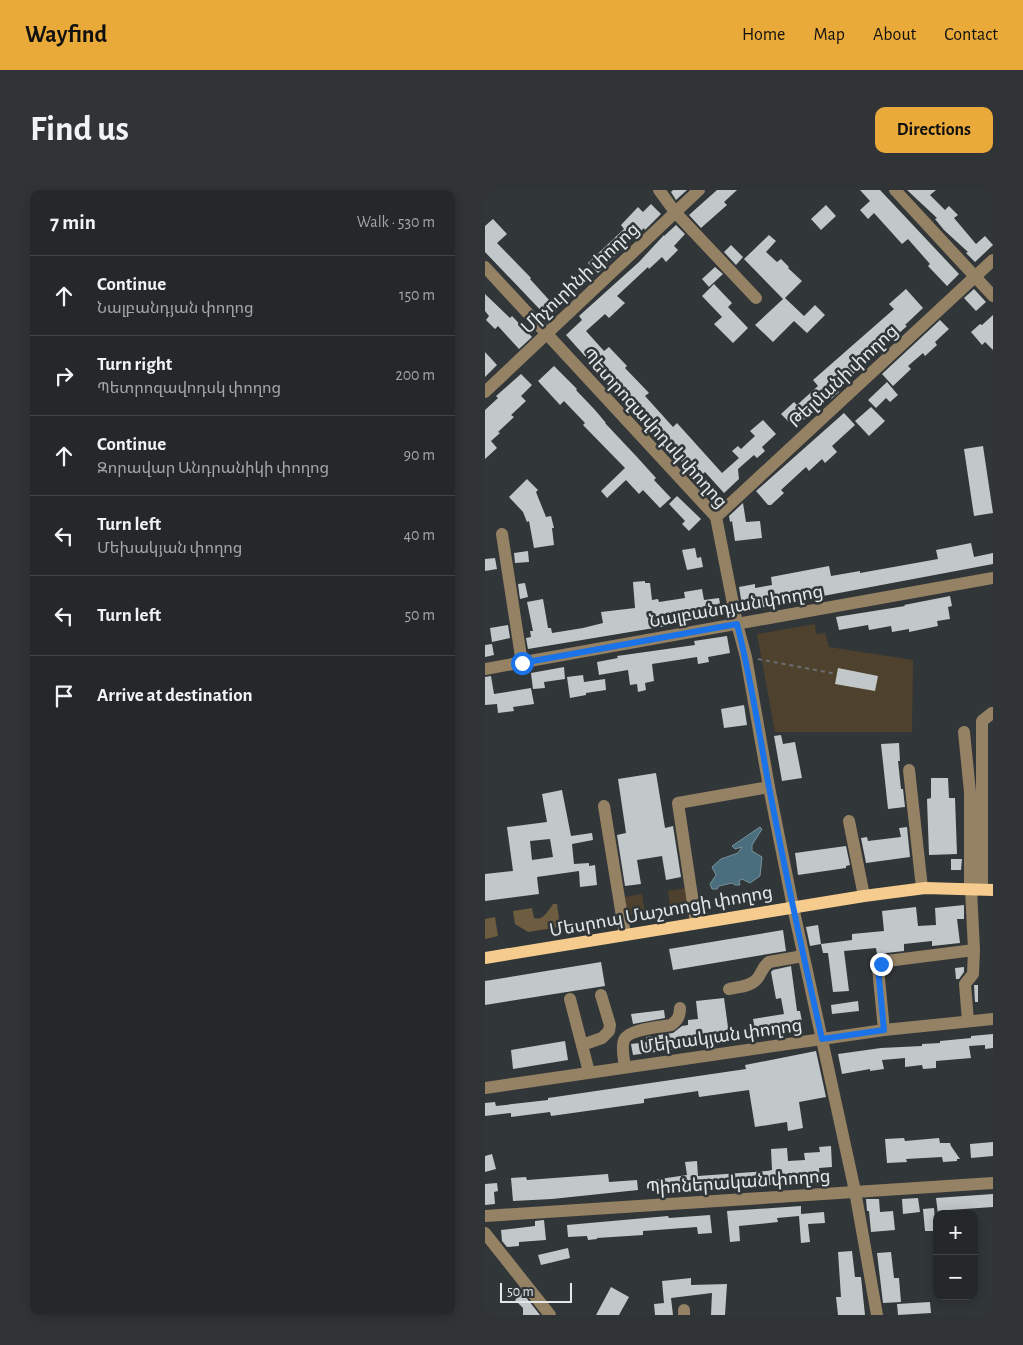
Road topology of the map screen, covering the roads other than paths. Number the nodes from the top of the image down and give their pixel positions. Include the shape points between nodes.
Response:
1 (659, 190) edge
2 (699, 190) edge
3 (895, 190) edge
4 (675, 212) junction
5 (993, 260) edge
6 (485, 267) edge
7 (975, 277) junction
8 (993, 296) edge
9 (756, 298) dead end
10 (546, 333) junction
11 (485, 392) edge
12 (716, 517) junction
13 (501, 534) dead end
14 (993, 578) edge
15 (737, 624) junction
16 (522, 663) junction
17 (485, 669) edge
18 (992, 712) dead end
19 (964, 732) dead end
20 (909, 770) dead end
21 (769, 787) junction
22 (605, 806) dead end
23 (849, 821) dead end
24 (922, 888) junction
25 (979, 889) edge
26 (864, 896) junction
27 (793, 907) junction
28 (696, 923) junction
29 (625, 935) junction
30 (974, 950) junction
31 (803, 956) junction
32 (485, 958) edge
33 (729, 989) dead end
34 (601, 995) dead end
35 (570, 999) dead end
36 (680, 1008) dead end
37 (993, 1018) edge
38 (968, 1021) junction
39 (884, 1030) junction
40 (822, 1039) junction
41 (582, 1045) junction
42 (625, 1067) junction
43 (589, 1072) junction
44 (485, 1088) edge
45 (993, 1183) edge
46 (855, 1191) junction
47 (485, 1216) edge
48 (485, 1233) edge
49 (550, 1315) edge
50 (877, 1315) edge

1 - 4 street
2 - 4 street, Միչուրինի փողոց
3 - 7 street
4 - 9 street
4 - 10 street, Միչուրինի փողոց
5 - 7 street, Թելմանի փողոց
6 - 10 street, Պետրոզավոդսկ փողոց
7 - 8 street
7 - 12 street, Թելմանի փողոց
10 - 11 street, Միչուրինի փողոց
10 - 12 street, Պետրոզավոդսկ փողոց
12 - 15 street, Պետրոզավոդսկ փողոց
13 - 16 street
14 - 15 street, Նալբանդյան փողոց
15 - 16 street, Նալբանդյան փողոց
15 - 21 street, Պետրոզավոդսկ փողոց
16 - 17 street, Նալբանդյան փողոց
18 - 25 street via 982,721
19 - 25 street
20 - 24 street
21 - 27 street, Պետրոզավոդսկ փողոց
21 - 28 street via 678,803
22 - 29 street
23 - 26 street
24 - 25 main road, Մեսրոպ Մաշտոցի փողոց
24 - 26 main road, Մեսրոպ Մաշտոցի փողոց
25 - 30 street
26 - 27 main road, Մեսրոպ Մաշտոցի փողոց
27 - 28 main road, Մեսրոպ Մաշտոցի փողոց
27 - 31 street, Պետրոզավոդսկ փողոց
28 - 29 main road, Մեսրոպ Մաշտոցի փողոց
29 - 32 main road, Մեսրոպ Մաշտոցի փողոց
30 - 38 street via 973,974 965,984
30 - 39 street via 881,964 878,968
31 - 33 street via 769,962 757,980
31 - 40 street, Պետրոզավոդսկ փողոց
34 - 41 street via 609,1031 601,1038
35 - 41 street
36 - 42 street via 680,1015 671,1025 626,1036 623,1041
37 - 38 street, Մեխակյան փողոց
38 - 39 street, Մեխակյան փողոց
39 - 40 street, Մեխակյան փողոց
40 - 42 street, Մեխակյան փողոց
40 - 46 street, Պետրոզավոդսկ փողոց
41 - 43 street
42 - 43 street, Մեխակյան փողոց
43 - 44 street, Մեխակյան փողոց
45 - 46 street, Պիոներական փողոց
46 - 47 street, Պիոներական փողոց
46 - 50 street, Պետրոզավոդսկ փողոց
48 - 49 street

